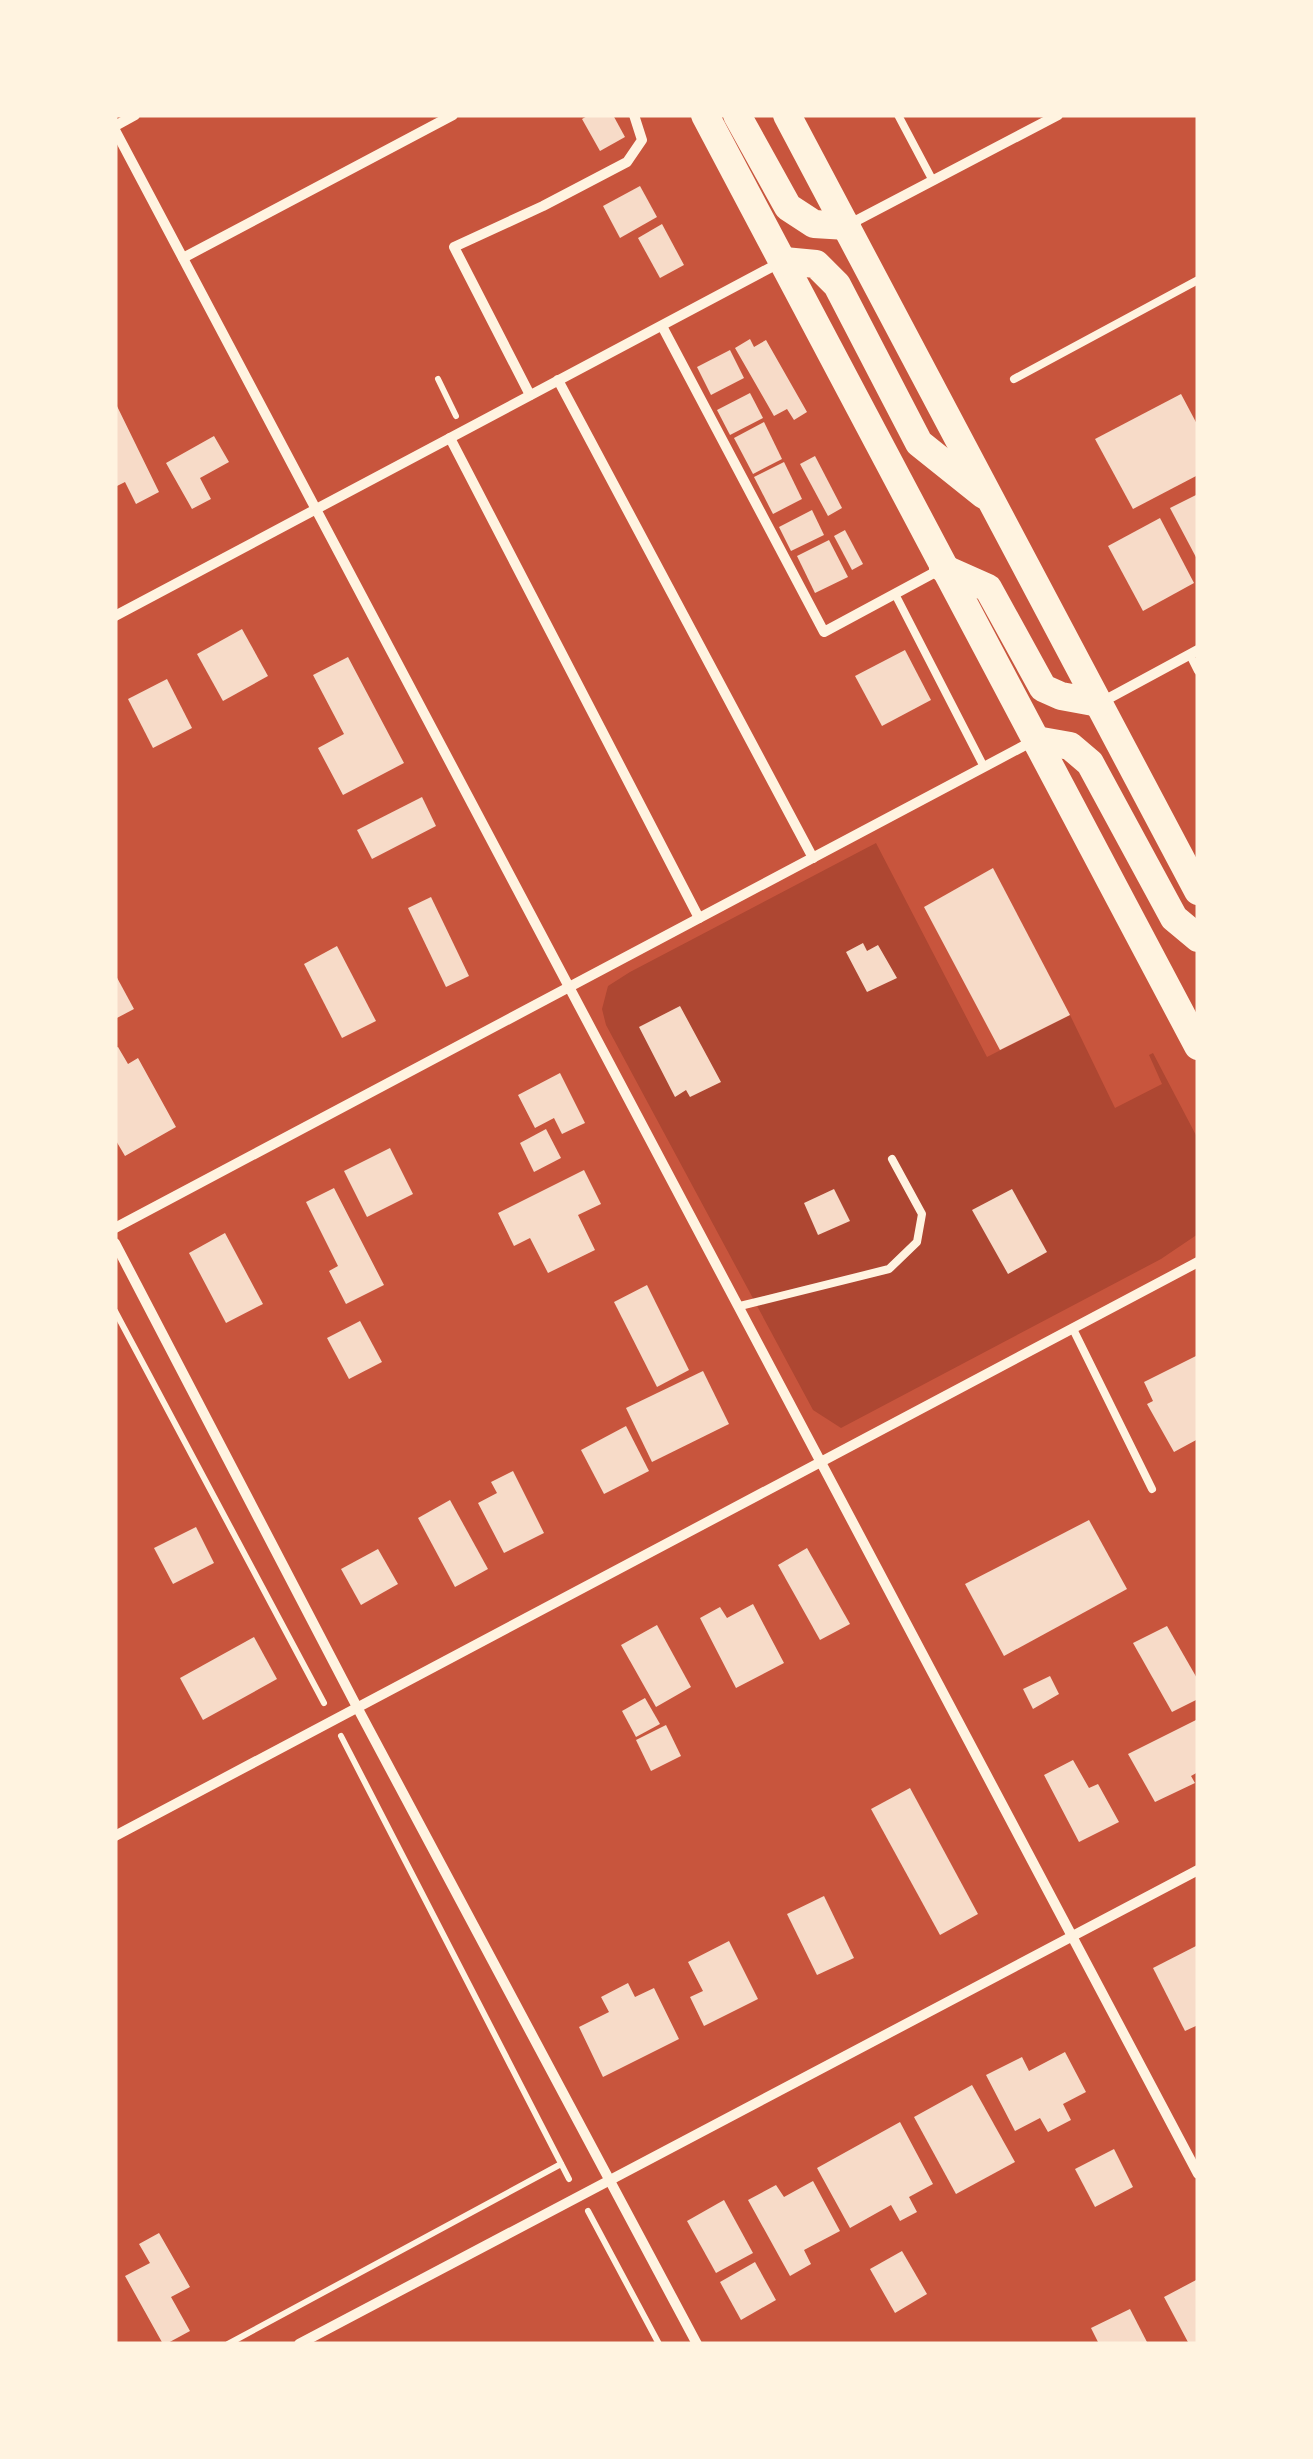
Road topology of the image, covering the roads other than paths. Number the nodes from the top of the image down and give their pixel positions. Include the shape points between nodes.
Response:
1 (136, 115) edge
2 (453, 115) edge
3 (705, 115) edge
4 (737, 115) edge
5 (787, 115) edge
6 (898, 115) edge
7 (1058, 115) edge
8 (636, 119) edge
9 (115, 128) edge
10 (933, 181) junction
11 (847, 226) junction
12 (183, 258) junction
13 (784, 261) junction
14 (1198, 280) edge
15 (662, 326) junction
16 (1014, 379) dead end
17 (558, 380) junction
18 (530, 395) junction
19 (450, 438) junction
20 (993, 502) junction
21 (317, 510) junction
22 (943, 568) junction
23 (895, 594) junction
24 (115, 616) edge
25 (1194, 652) edge
26 (1198, 670) edge
27 (1100, 703) junction
28 (1036, 740) junction
29 (984, 767) junction
30 (813, 858) junction
31 (1198, 892) edge
32 (699, 918) junction
33 (1198, 938) edge
34 (567, 988) junction
35 (1198, 1046) edge
36 (892, 1159) dead end
37 (115, 1228) edge
38 (115, 1243) edge
39 (1198, 1262) edge
40 (740, 1306) junction
41 (1073, 1329) junction
42 (822, 1461) junction
43 (1152, 1489) dead end
44 (358, 1707) junction
45 (115, 1836) edge
46 (1198, 1870) edge
47 (1072, 1937) junction
48 (1198, 2174) edge
49 (608, 2180) junction
50 (300, 2344) edge
51 (697, 2344) edge

1 - 9 street
2 - 12 street
3 - 13 highway
4 - 11 highway via 788,207 814,224
5 - 11 highway
6 - 10 lane
7 - 10 street
8 - 18 street via 642,140 626,162 454,247
9 - 12 street
10 - 11 street
11 - 20 highway
12 - 21 street
13 - 15 street
13 - 20 highway via 816,264 836,285 919,443
13 - 22 highway
14 - 16 lane
15 - 17 street
15 - 23 street via 824,632
17 - 18 street
17 - 30 street
18 - 19 street
19 - 21 street
19 - 32 street
20 - 27 highway
21 - 24 street
21 - 34 street
22 - 23 street
22 - 27 highway via 988,588 1044,688
22 - 28 highway
23 - 29 lane
25 - 26 lane
25 - 27 street
27 - 31 highway
28 - 29 street
28 - 33 highway via 1070,746 1090,763 1174,918
28 - 35 highway
29 - 30 street
30 - 32 street
32 - 34 street
34 - 37 street
34 - 40 street
36 - 40 lane via 922,1214 917,1242 889,1269
38 - 44 street
39 - 41 street
40 - 42 street
41 - 42 street
41 - 43 lane
42 - 44 street
42 - 47 street
44 - 45 street
44 - 49 street
46 - 47 street
47 - 48 street
47 - 49 street
49 - 50 street
49 - 51 street

